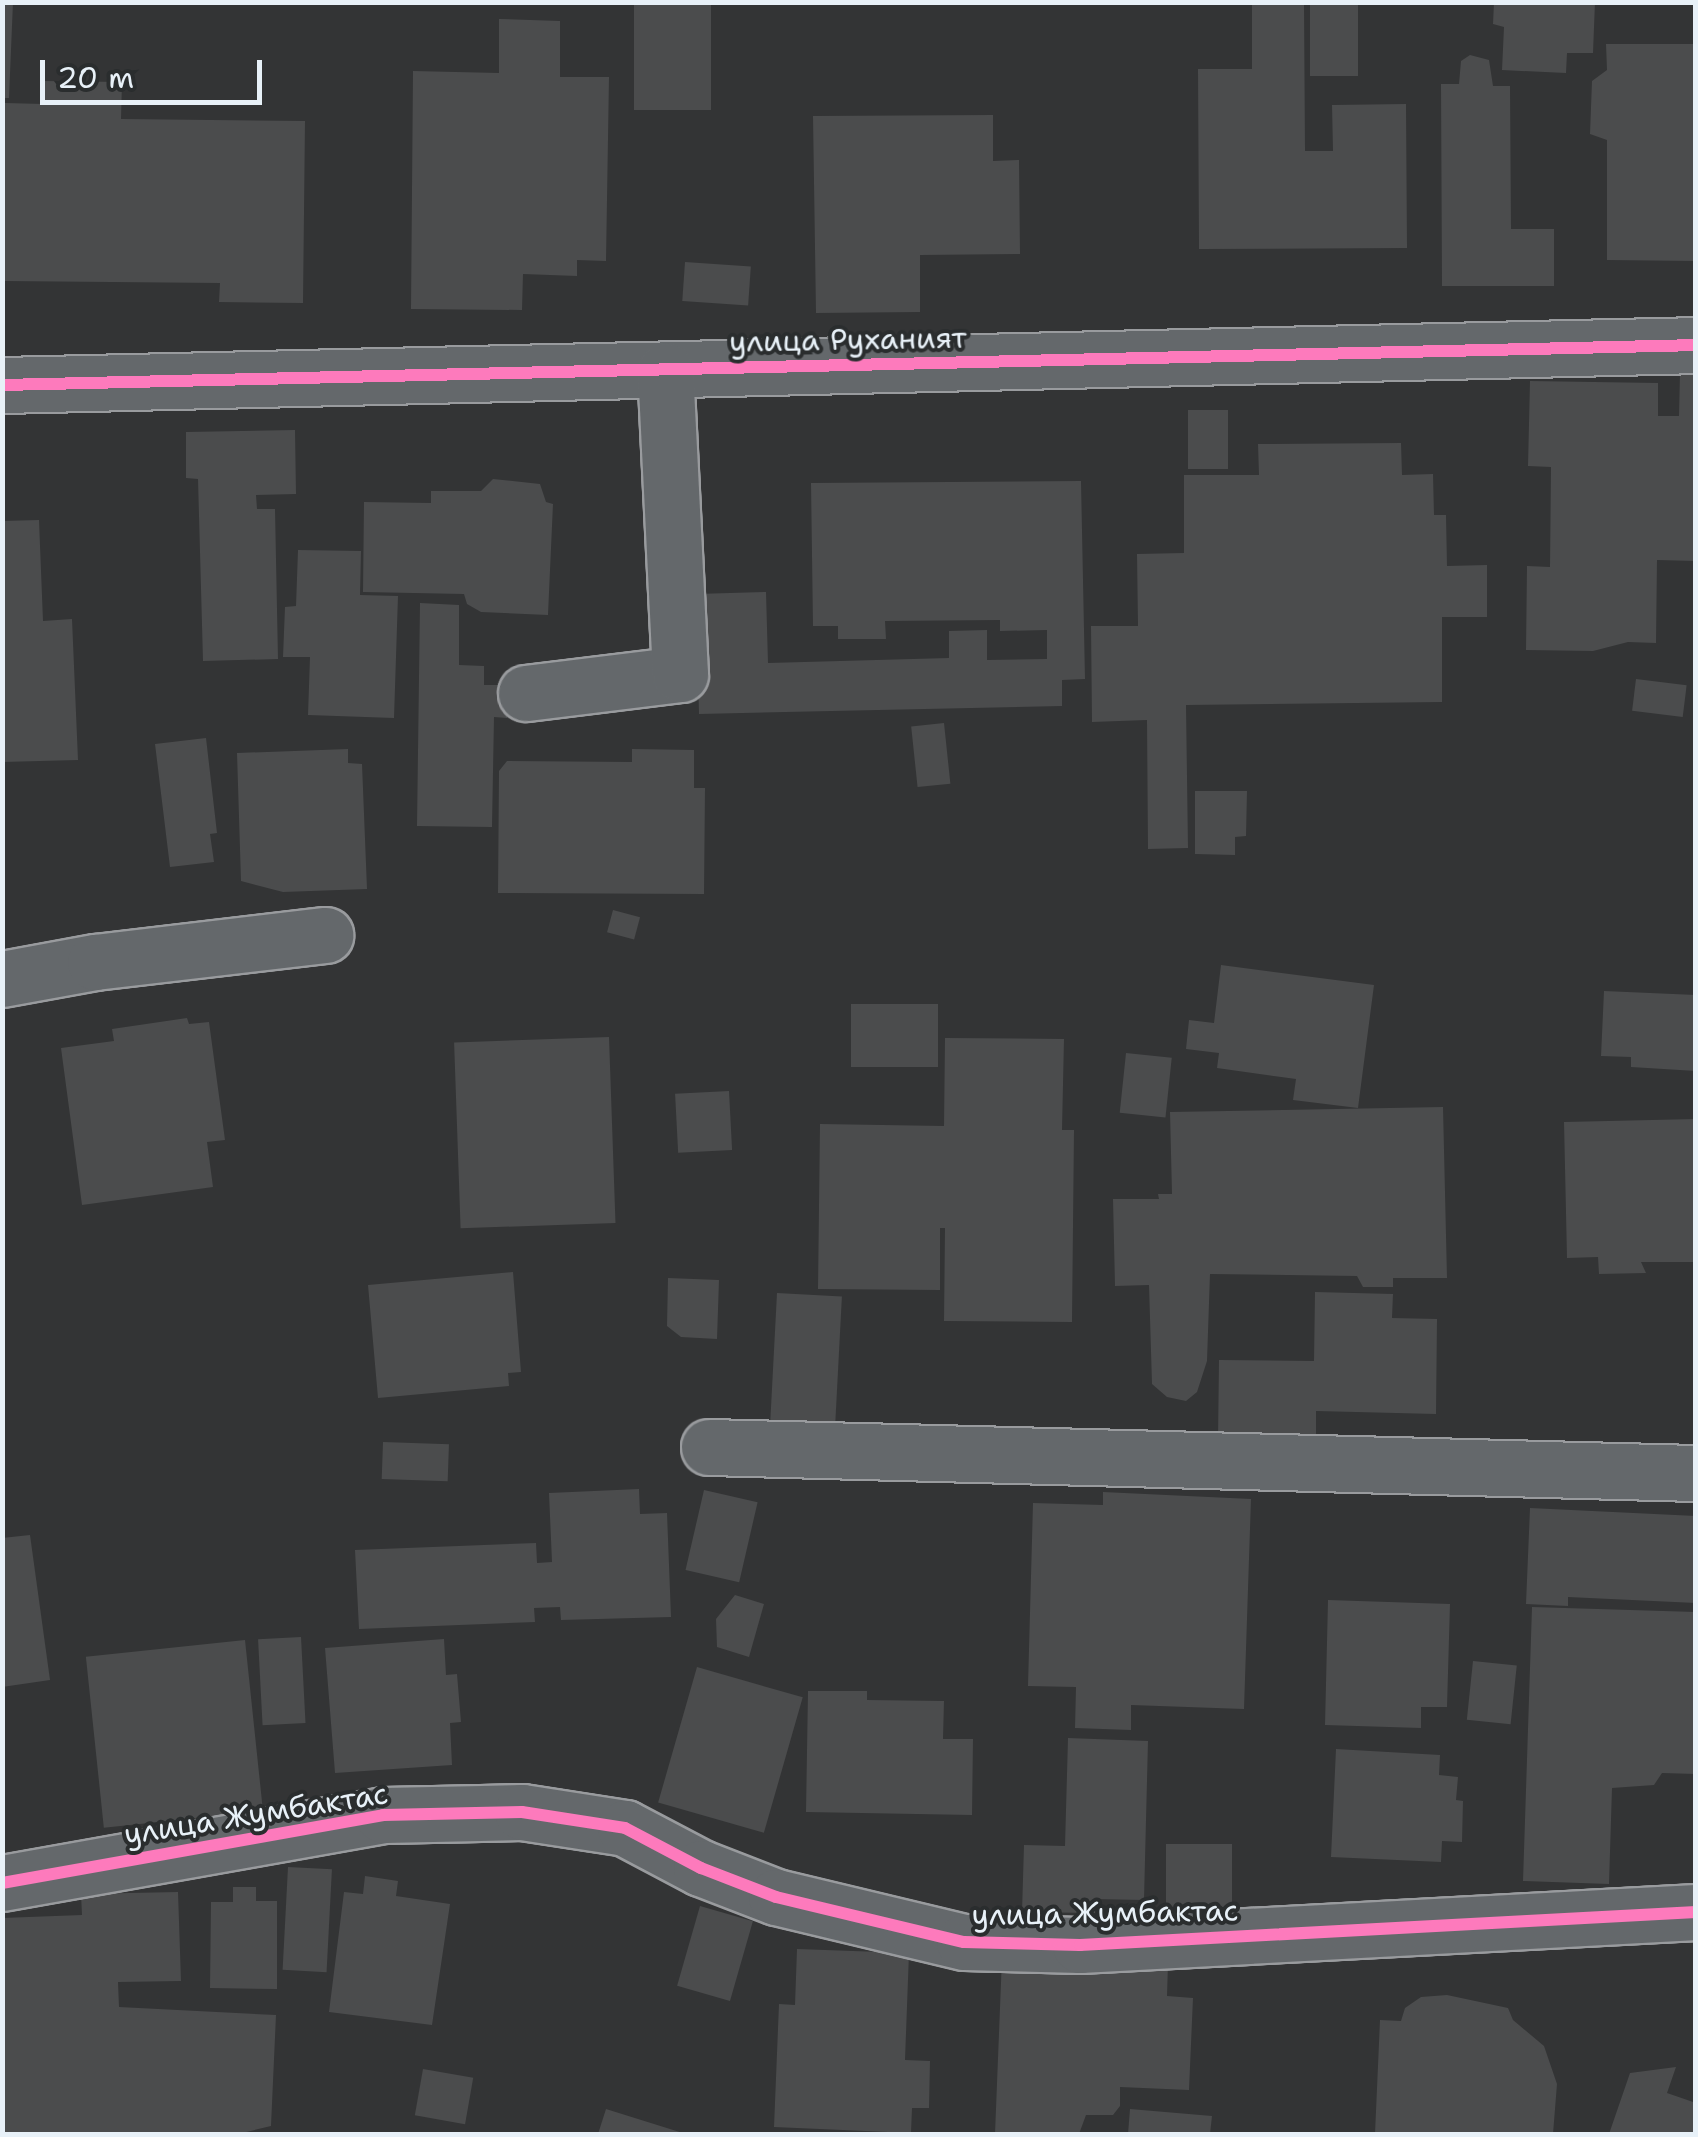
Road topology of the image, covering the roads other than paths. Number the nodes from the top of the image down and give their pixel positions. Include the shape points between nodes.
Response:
1 (1696, 345) edge
2 (665, 370) junction
3 (2, 385) edge
4 (526, 694) dead end
5 (325, 935) dead end
6 (2, 979) edge
7 (709, 1447) dead end
8 (1696, 1473) edge
9 (2, 1883) edge
10 (1696, 1912) edge

1 - 2 street, улица Руханият
2 - 3 street, улица Руханият
2 - 4 street via 680,674
5 - 6 street
7 - 8 street
9 - 10 street, улица Жумбактас via 383,1814 522,1812 626,1828 776,1897 964,1942 1080,1945

